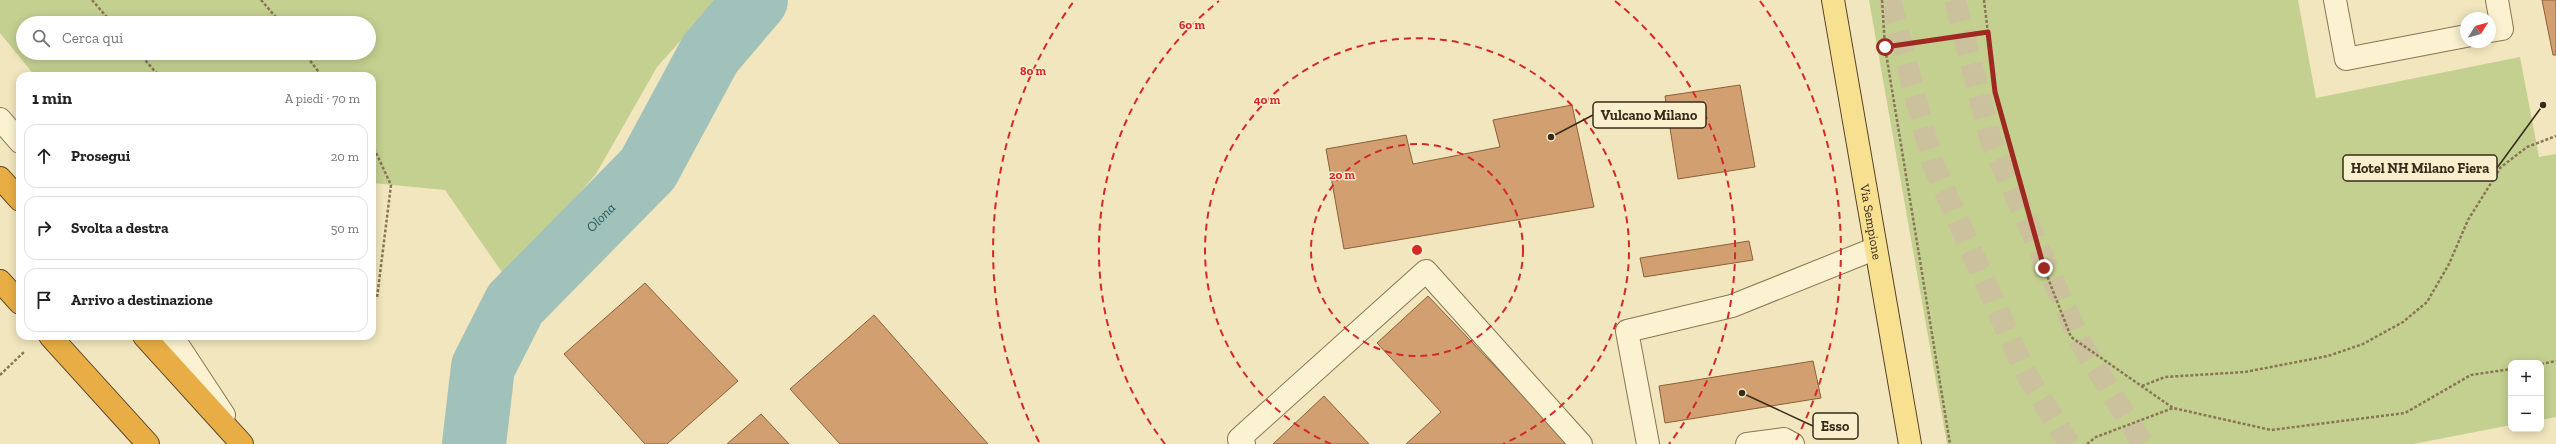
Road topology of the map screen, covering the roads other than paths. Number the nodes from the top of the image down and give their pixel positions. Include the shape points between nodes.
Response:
1 (1833, 0) edge
2 (2335, 0) edge
3 (2497, 0) edge
4 (2496, 30) edge
5 (2460, 37) edge
6 (0, 119) edge
7 (16, 137) edge
8 (0, 178) edge
9 (16, 196) edge
10 (1874, 249) junction
11 (0, 281) edge
12 (16, 299) edge
13 (54, 340) edge
14 (148, 340) edge
15 (175, 340) edge
16 (148, 444) edge
17 (243, 444) edge
18 (1244, 444) edge
19 (1581, 444) edge
20 (1648, 444) edge
21 (1747, 444) edge
22 (1793, 444) edge
23 (1910, 444) edge

1 - 10 main road, Via Sempione
2 - 5 lane via 2346,59
3 - 4 lane via 2502,29
6 - 7 lane
8 - 9 highway
10 - 20 lane via 1732,306 1627,331
10 - 23 main road, Via Sempione
11 - 12 highway
13 - 16 highway
14 - 17 highway
15 - 17 lane
18 - 19 lane via 1239,438 1426,271
21 - 22 lane via 1784,439

